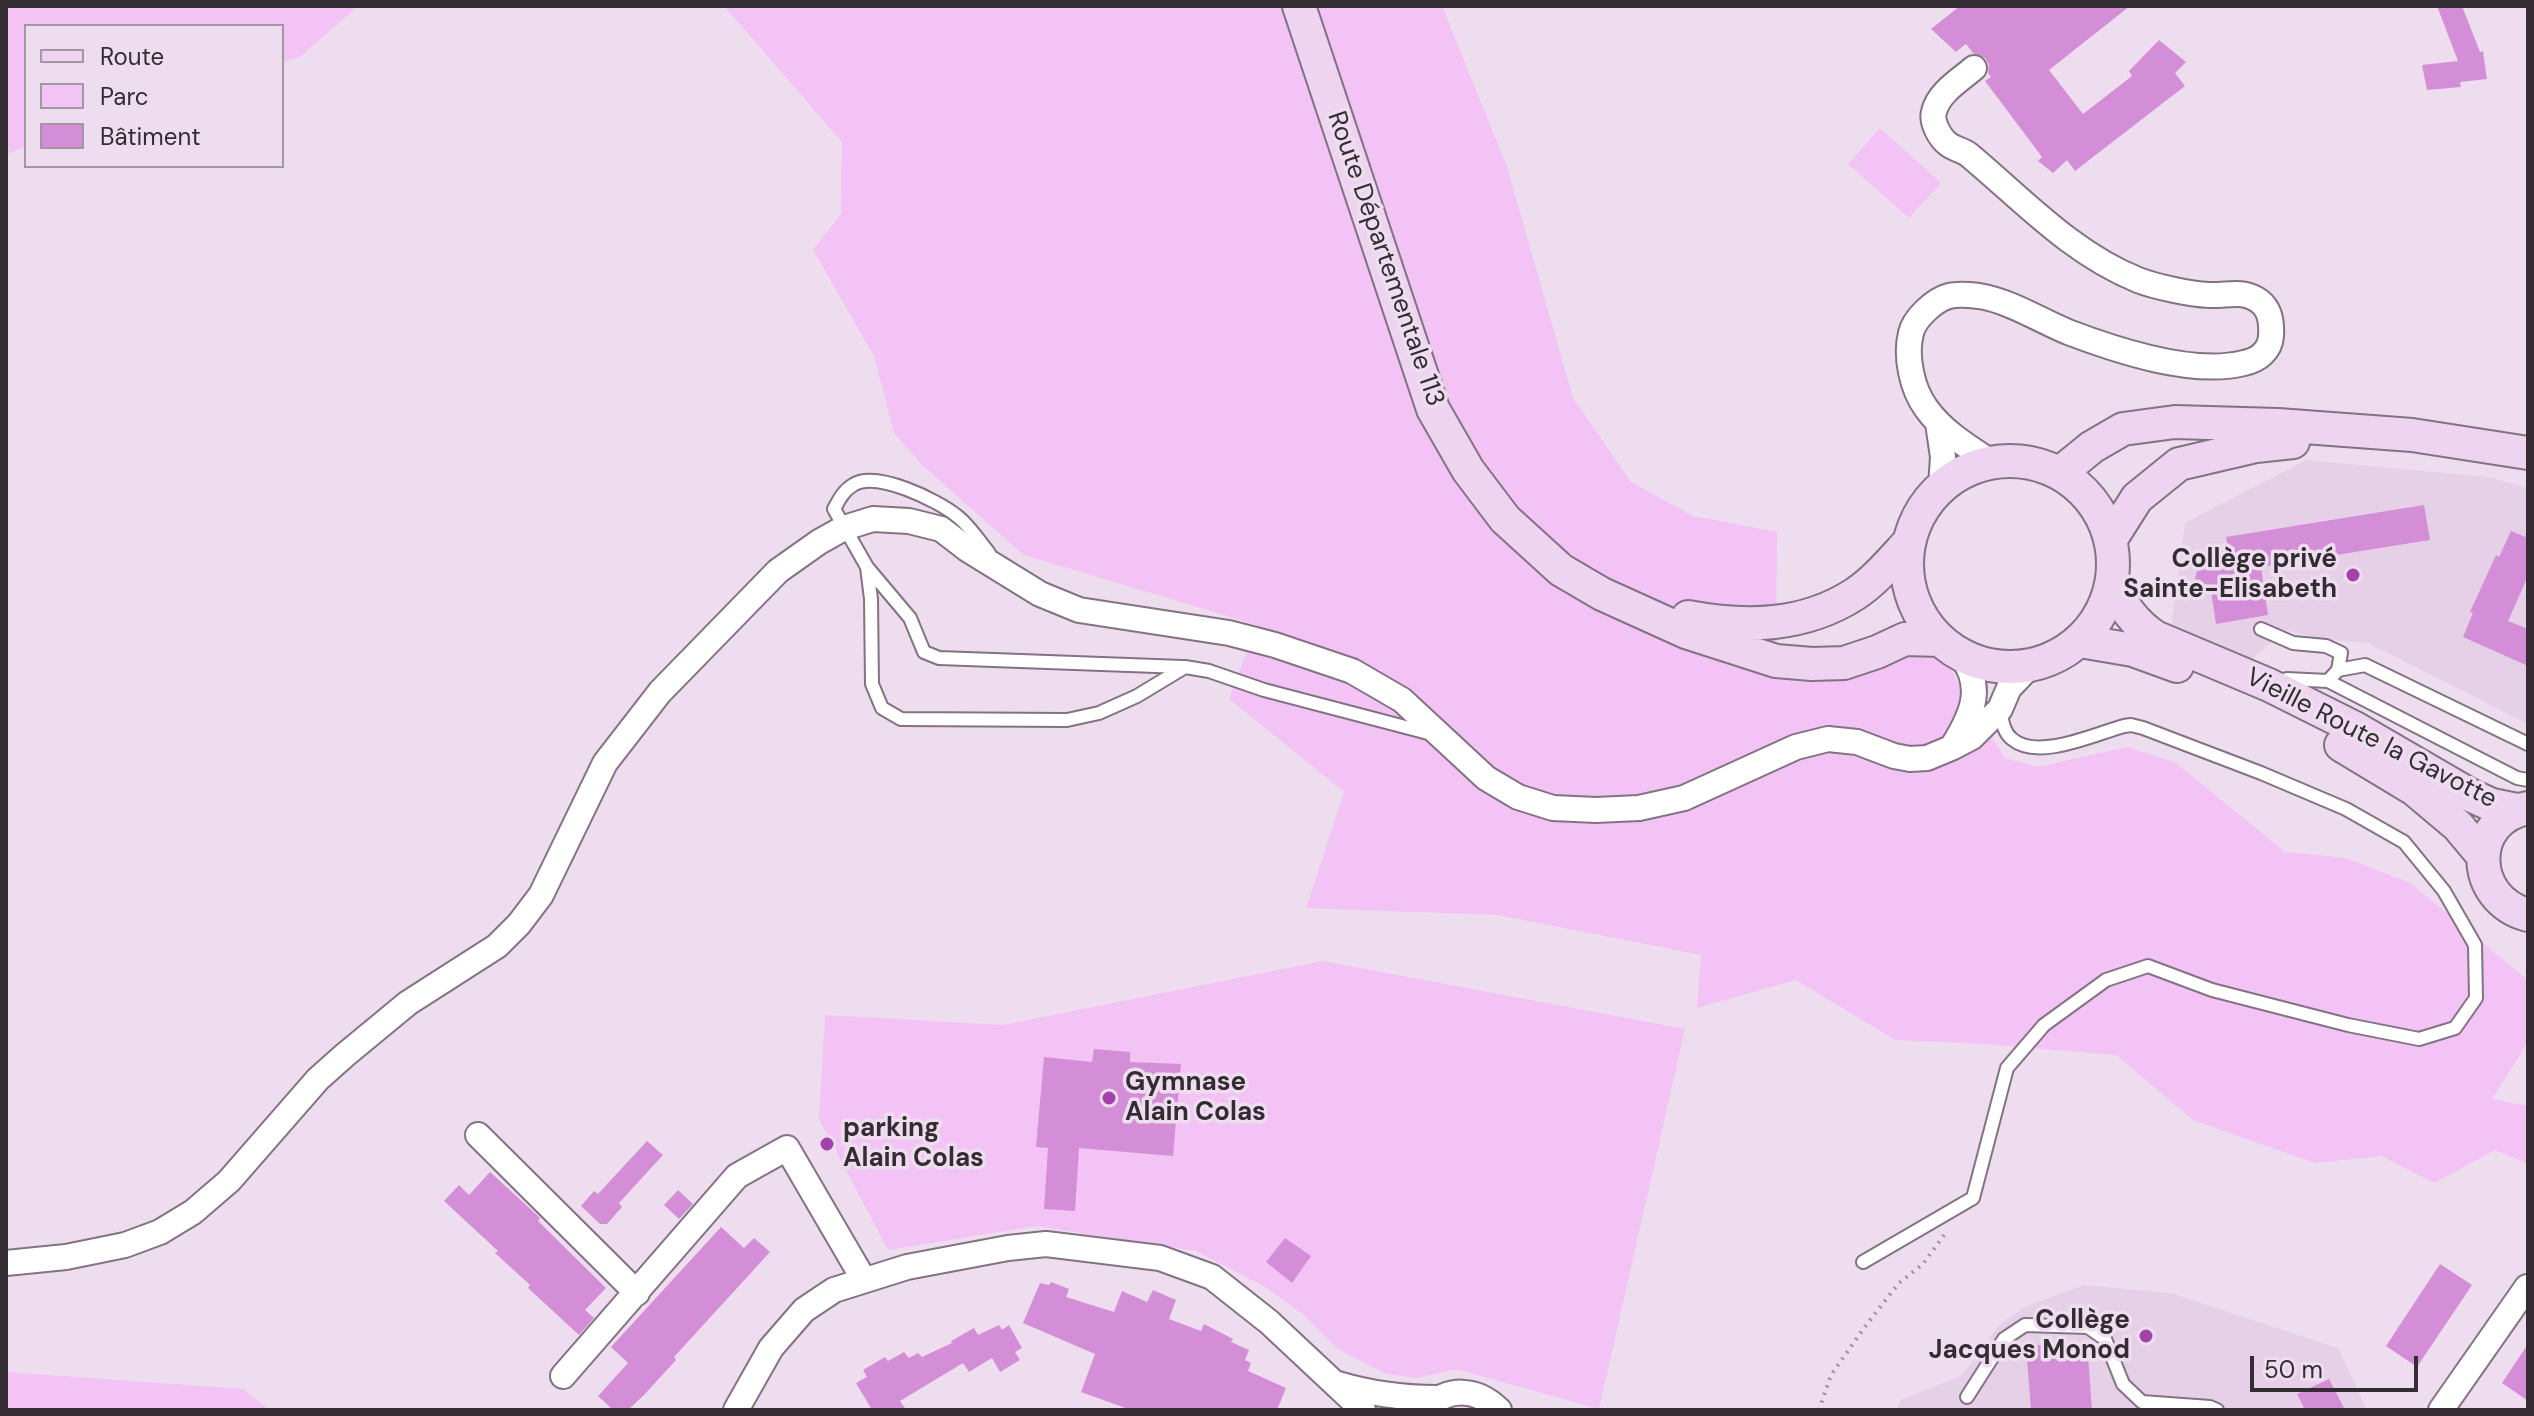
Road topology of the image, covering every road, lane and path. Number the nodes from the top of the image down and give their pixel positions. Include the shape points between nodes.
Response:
1 (1299, 6) edge
2 (1974, 68) dead end
3 (1938, 423) junction
4 (2368, 433) junction
5 (2528, 453) edge
6 (1991, 462) junction
7 (2060, 473) junction
8 (1941, 487) junction
9 (844, 528) junction
10 (2111, 539) junction
11 (1909, 542) junction
12 (867, 567) junction
13 (1007, 574) junction
14 (2112, 585) junction
15 (1602, 594) junction
16 (2261, 629) dead end
17 (2080, 641) junction
18 (1951, 647) junction
19 (2031, 665) junction
20 (1185, 667) junction
21 (2338, 670) junction
22 (2328, 681) junction
23 (2269, 685) junction
24 (2000, 709) junction
25 (1439, 735) junction
26 (2528, 744) edge
27 (1951, 748) junction
28 (2524, 799) edge
29 (2483, 856) junction
30 (2528, 915) edge
31 (478, 1135) dead end
32 (1948, 1231) dead end
33 (1863, 1262) dead end
34 (6, 1263) edge
35 (864, 1280) junction
36 (2527, 1287) edge
37 (637, 1293) junction
38 (563, 1376) dead end
39 (1336, 1383) junction
40 (1967, 1397) dead end
41 (1431, 1404) edge
42 (736, 1410) edge
43 (1363, 1410) edge
44 (1499, 1410) edge
45 (1819, 1410) edge
46 (2217, 1410) edge
47 (2441, 1410) edge

1 - 15 main road, Route Départementale 113 via 1433,409 1468,470 1505,519 1561,570
2 - 3 street via 1945,93 1933,113 1936,130 1948,145 1965,152 2080,250 2140,281 2210,295 2233,292 2254,297 2266,307 2271,344 2256,360 2225,368 2185,367 2069,332 1993,300 1948,296 1928,308 1911,331 1909,355 1914,383
3 - 6 street
3 - 8 street
4 - 5 main road
4 - 7 main road via 2175,422 2123,429
4 - 10 main road via 2256,446 2179,464 2137,498
6 - 7 main road via 2027,461
6 - 8 main road via 1964,471
7 - 10 main road via 2093,501
8 - 11 main road via 1920,512
9 - 12 lane
9 - 13 street via 873,519 941,529
9 - 13 lane via 834,509 856,483 908,488 958,516
9 - 34 street via 778,571 660,692 605,763 541,895 497,946 408,1003 345,1055 229,1181 193,1212 125,1245
10 - 14 main road
11 - 15 main road, Route Départementale 113 via 1856,593 1791,621 1711,622
11 - 18 main road via 1912,595 1923,619
12 - 20 lane via 910,618 924,652 939,658
12 - 20 lane via 872,684 882,708 901,719 1067,720 1137,696
13 - 25 street via 1079,610 1229,633 1352,671 1402,700
14 - 17 main road via 2100,615
14 - 23 main road, Vieille Route la Gavotte via 2138,626 2155,637
15 - 18 main road, Route Départementale 113 via 1686,632 1776,661 1844,663 1905,639
16 - 21 lane via 2293,643 2341,653
17 - 19 main road
17 - 29 main road, Vieille Route la Gavotte via 2133,650 2187,670 2348,748 2414,789 2458,826
18 - 19 main road via 1983,663
18 - 27 street via 1971,668 1974,680 1965,726
19 - 24 street via 2009,688
20 - 25 lane
21 - 22 lane
21 - 26 lane via 2365,665
22 - 23 lane via 2287,679
22 - 28 lane via 2517,778
23 - 28 main road, Vieille Route la Gavotte via 2492,805
24 - 27 street via 1972,737
24 - 33 lane via 2013,740 2040,748 2124,726 2143,728 2346,809 2404,842 2444,891 2475,945 2476,998 2455,1028 2419,1039 2212,990 2148,966 2106,980 2044,1025 2007,1068 1973,1198
25 - 27 street via 1486,778 1518,797 1553,808 1596,810 1684,798 1811,741 1844,739 1910,759
28 - 29 main road via 2488,837
29 - 30 main road via 2485,878 2496,897
31 - 37 street
32 - 45 path via 1864,1328 1831,1375
35 - 37 street via 787,1148 737,1176
35 - 39 street via 907,1267 1046,1244 1160,1258 1212,1277
35 - 42 street via 834,1290 804,1310 771,1348
36 - 47 street
37 - 38 street
39 - 41 street
39 - 43 street
40 - 46 lane via 2004,1339 2025,1325 2088,1327 2105,1339 2123,1384 2142,1402
41 - 44 street via 1464,1391

